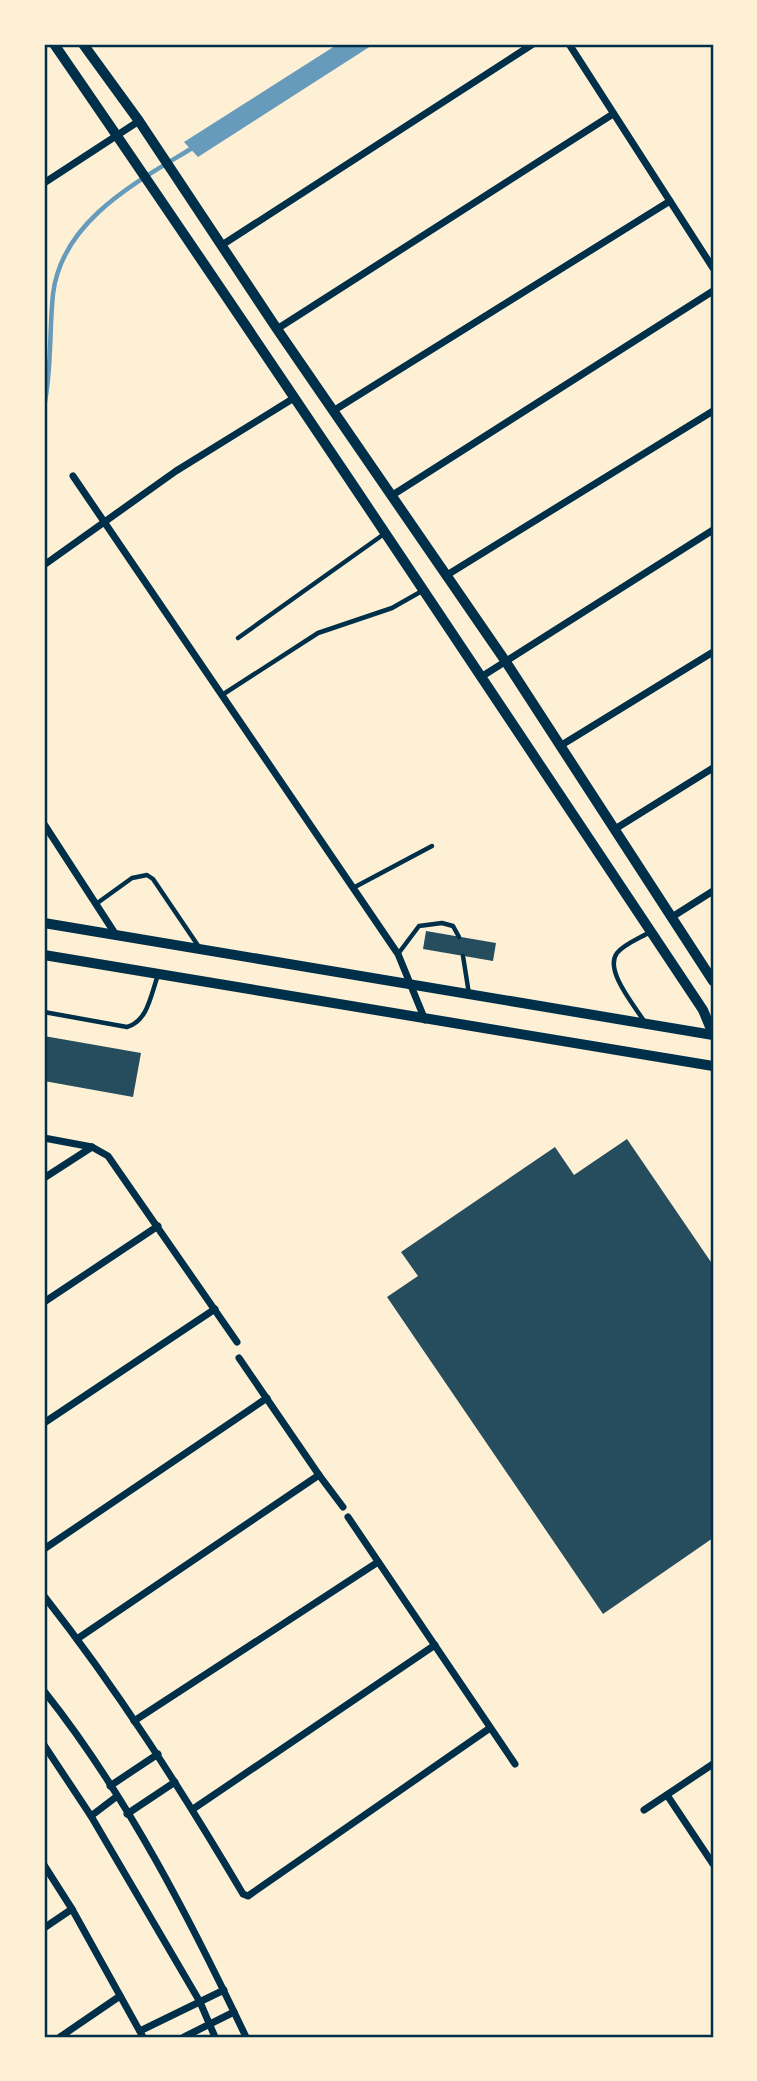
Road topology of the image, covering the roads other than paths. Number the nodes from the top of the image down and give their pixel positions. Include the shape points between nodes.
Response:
1 (54, 44) edge
2 (83, 44) edge
3 (533, 44) edge
4 (569, 44) edge
5 (613, 114) junction
6 (139, 121) junction
7 (117, 136) junction
8 (44, 183) edge
9 (670, 201) junction
10 (222, 245) junction
11 (713, 268) edge
12 (713, 291) edge
13 (277, 329) junction
14 (294, 398) junction
15 (333, 411) junction
16 (713, 411) edge
17 (73, 476) dead end
18 (391, 496) junction
19 (106, 522) junction
20 (713, 530) edge
21 (384, 533) junction
22 (44, 565) edge
23 (447, 575) junction
24 (424, 590) junction
25 (238, 638) dead end
26 (713, 652) edge
27 (506, 662) junction
28 (481, 677) junction
29 (222, 695) junction
30 (560, 746) junction
31 (713, 768) edge
32 (44, 824) edge
33 (615, 829) junction
34 (432, 846) dead end
35 (352, 888) junction
36 (713, 891) edge
37 (96, 904) junction
38 (672, 917) junction
39 (44, 923) edge
40 (651, 932) junction
41 (116, 935) junction
42 (459, 937) dead end
43 (201, 949) junction
44 (398, 954) junction
45 (44, 955) edge
46 (463, 956) dead end
47 (158, 974) junction
48 (713, 981) edge
49 (410, 985) junction
50 (469, 995) junction
51 (44, 1012) edge
52 (425, 1020) junction
53 (647, 1025) junction
54 (713, 1035) edge
55 (713, 1066) edge
56 (44, 1138) edge
57 (92, 1147) junction
58 (44, 1178) edge
59 (158, 1226) junction
60 (44, 1302) edge
61 (215, 1309) junction
62 (237, 1342) dead end
63 (239, 1358) dead end
64 (267, 1398) junction
65 (44, 1423) edge
66 (319, 1475) junction
67 (343, 1507) dead end
68 (348, 1517) dead end
69 (44, 1549) edge
70 (378, 1562) junction
71 (44, 1596) edge
72 (78, 1639) junction
73 (435, 1646) junction
74 (44, 1691) edge
75 (134, 1721) junction
76 (490, 1728) junction
77 (44, 1745) edge
78 (158, 1754) junction
79 (515, 1764) dead end
80 (713, 1764) edge
81 (175, 1782) junction
82 (110, 1786) junction
83 (667, 1795) junction
84 (116, 1797) junction
85 (192, 1809) junction
86 (644, 1810) dead end
87 (127, 1814) junction
88 (91, 1816) junction
89 (713, 1864) edge
90 (44, 1865) edge
91 (72, 1909) junction
92 (44, 1928) edge
93 (224, 1990) junction
94 (120, 1996) junction
95 (200, 2002) junction
96 (234, 2012) junction
97 (209, 2024) junction
98 (141, 2034) edge
99 (60, 2037) edge
100 (184, 2037) edge
101 (215, 2037) edge
102 (246, 2037) edge

1 - 7 street
2 - 6 street
3 - 10 street
4 - 5 street
5 - 9 street
5 - 13 street
6 - 7 street
6 - 10 street
7 - 8 street
7 - 14 street
9 - 11 street
9 - 15 street
10 - 13 street
12 - 18 street
13 - 15 street
14 - 19 street via 176,471
14 - 21 street
15 - 18 street
16 - 23 street
17 - 19 street
18 - 23 street
19 - 22 street
19 - 29 street
20 - 27 street
21 - 24 street
21 - 25 lane
23 - 27 street
24 - 28 street
24 - 29 lane via 392,608 318,633
26 - 30 street
27 - 28 street
27 - 30 street
28 - 40 street
29 - 35 street
30 - 33 street
31 - 33 street
32 - 37 street
33 - 38 street
34 - 35 lane
35 - 44 street
36 - 38 street
37 - 41 street
37 - 43 lane via 132,878 147,875
38 - 48 street
39 - 41 street
40 - 53 lane via 618,951 613,960 613,972
40 - 54 street via 703,1010
41 - 43 street
42 - 44 lane via 453,926 419,926
43 - 49 street
44 - 49 street
45 - 47 street
46 - 50 lane
47 - 51 lane via 144,1016 136,1024 127,1027
47 - 52 street
49 - 50 street
49 - 52 street
50 - 53 street
52 - 55 street
53 - 54 street
56 - 57 street
57 - 58 street
57 - 59 street via 108,1156
59 - 60 street
59 - 61 street
61 - 62 street
61 - 65 street
63 - 64 street
64 - 66 street
64 - 69 street
66 - 67 street
66 - 72 street
68 - 70 street
70 - 73 street
70 - 75 street
71 - 72 street
72 - 75 street
73 - 76 street
73 - 85 street
74 - 82 street
75 - 78 street
76 - 79 street
76 - 85 street via 247,1896
77 - 88 street
78 - 81 street
78 - 82 street
80 - 83 street
81 - 85 street
81 - 87 street
82 - 84 street
83 - 86 street
83 - 89 street
84 - 87 street
84 - 88 street
87 - 93 street
88 - 95 street
90 - 91 street
91 - 92 street
91 - 94 street
93 - 95 street
93 - 96 street
94 - 98 street
94 - 99 street
95 - 97 street
95 - 98 street
96 - 97 street
96 - 102 street
97 - 100 street
97 - 101 street

